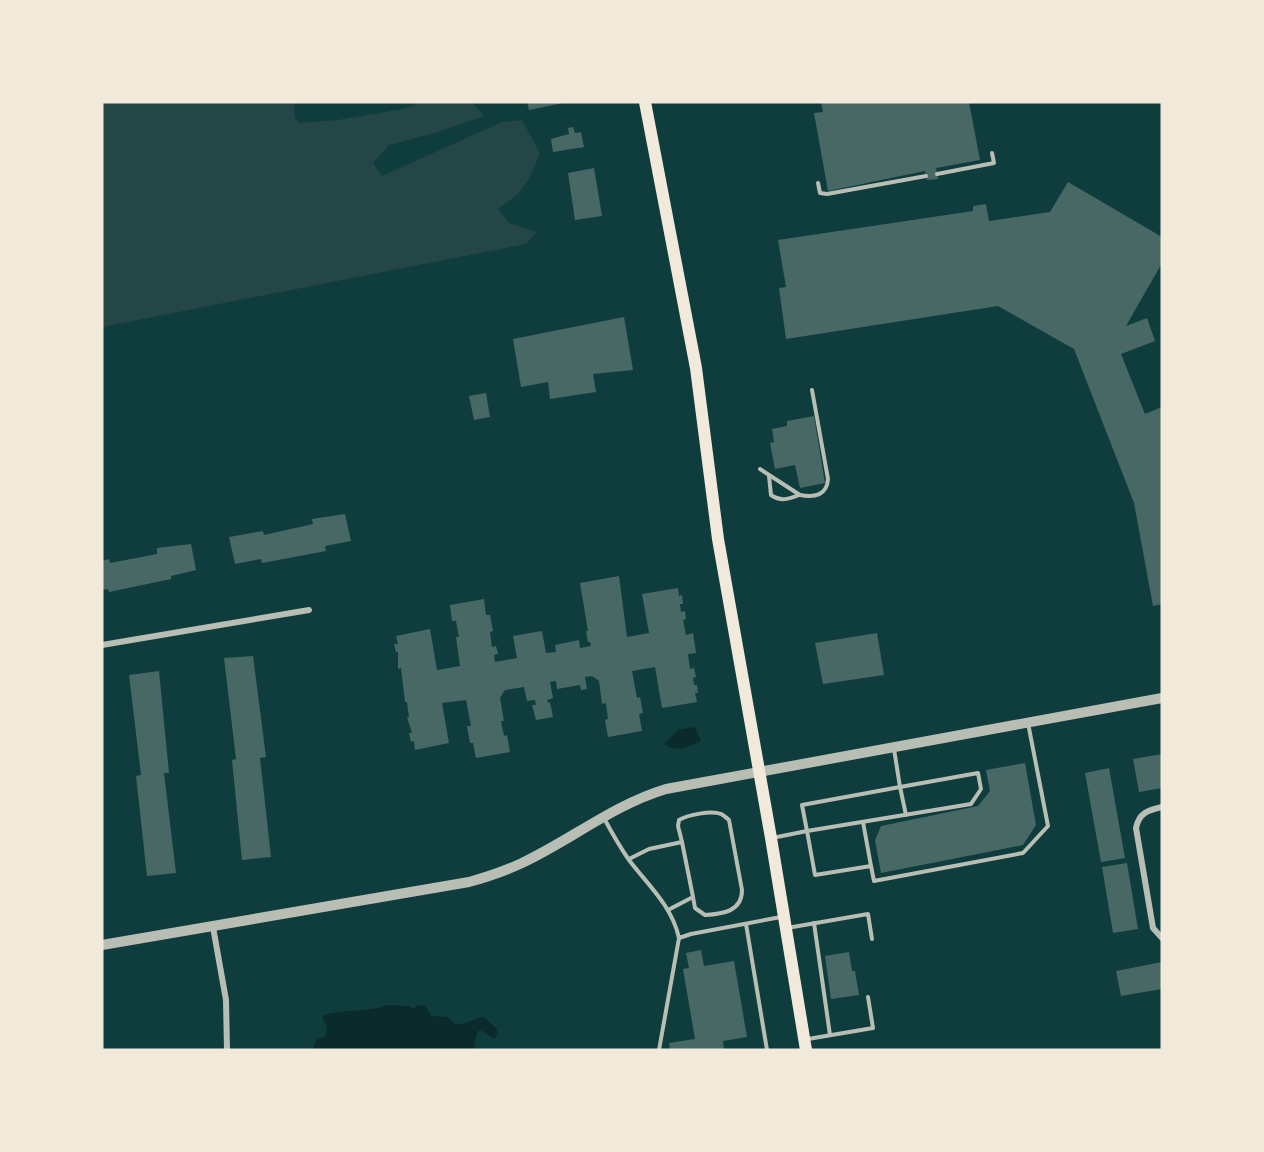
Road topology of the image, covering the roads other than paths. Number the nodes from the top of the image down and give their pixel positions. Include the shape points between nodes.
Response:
1 (645, 102) edge
2 (992, 153) dead end
3 (937, 174) dead end
4 (926, 176) dead end
5 (818, 183) dead end
6 (812, 390) dead end
7 (760, 469) dead end
8 (769, 475) junction
9 (800, 495) junction
10 (309, 610) dead end
11 (102, 645) edge
12 (1162, 698) edge
13 (1028, 722) junction
14 (894, 748) junction
15 (759, 771) junction
16 (900, 787) junction
17 (1162, 807) edge
18 (906, 815) junction
19 (603, 816) junction
20 (863, 822) junction
21 (807, 831) junction
22 (771, 838) junction
23 (682, 842) junction
24 (629, 859) junction
25 (871, 866) junction
26 (693, 897) junction
27 (668, 910) junction
28 (785, 922) junction
29 (814, 923) junction
30 (746, 924) junction
31 (213, 927) junction
32 (679, 938) junction
33 (1162, 938) edge
34 (872, 939) dead end
35 (102, 945) edge
36 (868, 997) dead end
37 (830, 1035) junction
38 (805, 1045) edge
39 (227, 1050) edge
40 (659, 1050) edge
41 (766, 1050) edge

1 - 15 main road via 696,368 718,539
2 - 3 lane via 994,163
4 - 5 lane via 827,194 820,193
6 - 9 lane via 827,488 817,495
7 - 8 lane
8 - 9 lane
8 - 9 lane via 771,495 785,500
10 - 11 street
12 - 13 street
13 - 14 street
13 - 25 lane via 1048,826 1023,853 874,881
14 - 15 street
14 - 16 lane
15 - 19 street via 666,789
15 - 22 main road
16 - 18 lane
16 - 18 lane via 978,773 981,789 971,804
16 - 21 lane via 802,806
17 - 33 street via 1142,814 1136,828 1153,928
18 - 20 lane
19 - 24 lane
19 - 31 street via 524,862 470,882
20 - 21 lane
20 - 25 lane
21 - 22 lane
21 - 25 lane via 815,875
22 - 28 main road
23 - 24 lane via 649,849
23 - 26 lane
23 - 26 lane via 679,820 713,812 729,820 741,901 725,913 705,915 695,908
24 - 27 lane
26 - 27 lane
27 - 32 lane via 676,922
28 - 29 lane
28 - 30 lane
28 - 38 main road
29 - 34 lane via 868,914
29 - 37 lane
30 - 32 lane
30 - 41 lane
31 - 35 street
31 - 39 street via 226,1000
32 - 40 lane
36 - 37 lane via 873,1028
37 - 38 lane

